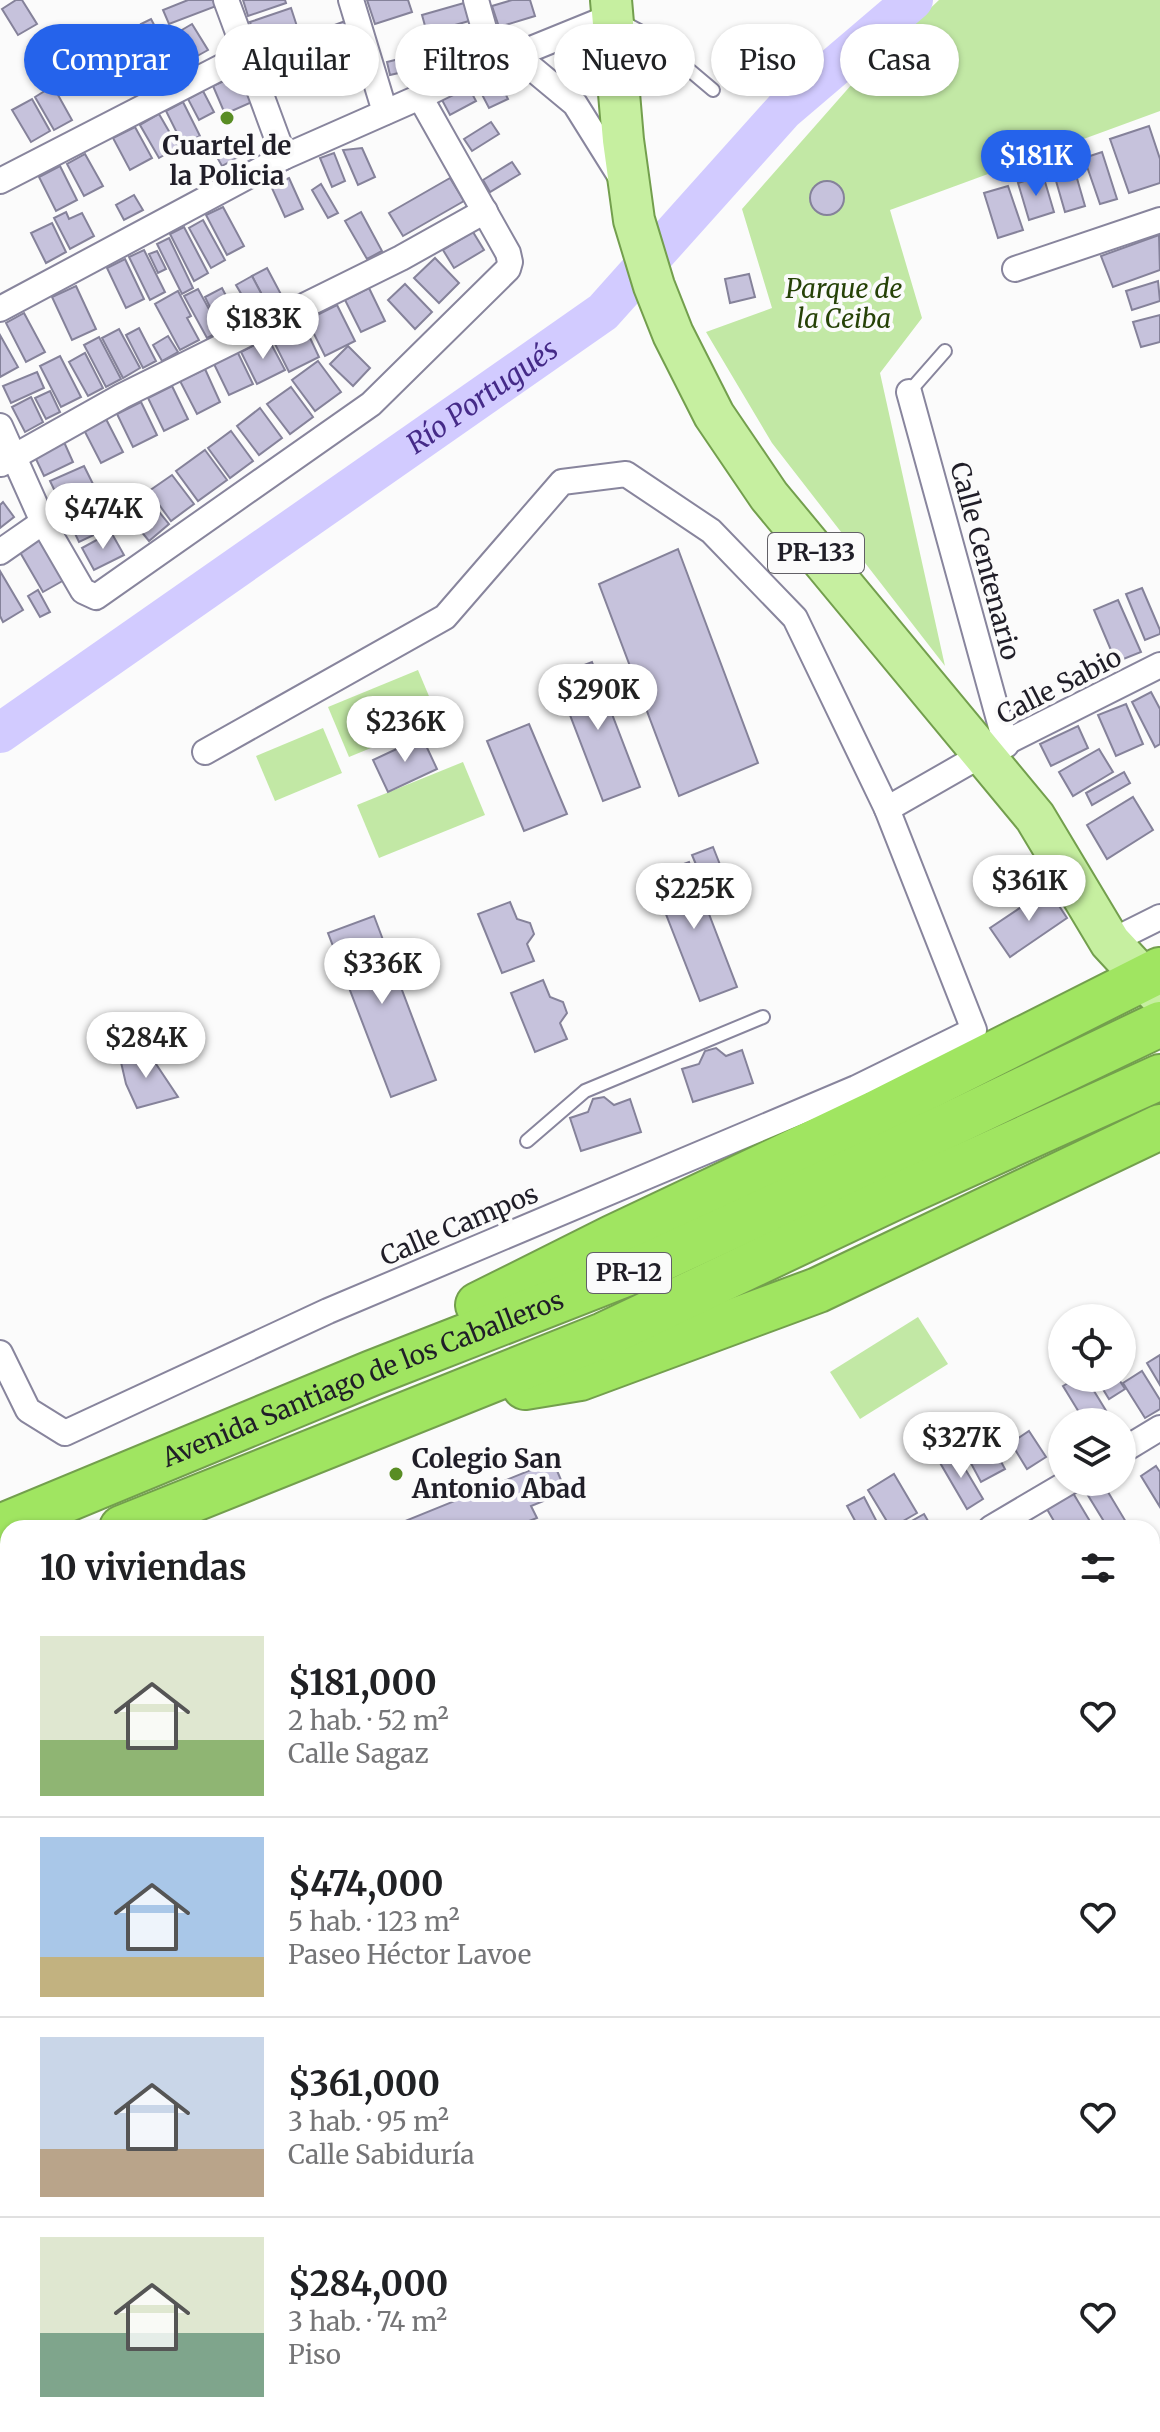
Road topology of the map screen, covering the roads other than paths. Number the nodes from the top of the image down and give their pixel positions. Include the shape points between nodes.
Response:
1 (226, 0) edge
2 (351, 0) edge
3 (476, 0) edge
4 (612, 8) edge
5 (234, 24) edge
6 (488, 24) edge
7 (538, 43) edge
8 (215, 70) edge
9 (538, 80) edge
10 (711, 88) edge
11 (261, 96) edge
12 (420, 97) joint
13 (385, 112) junction
14 (607, 132) junction
15 (284, 157) junction
16 (0, 181) edge
17 (485, 211) junction
18 (1160, 220) edge
19 (1015, 269) dead end
20 (0, 309) edge
21 (945, 351) dead end
22 (909, 392) joint
23 (0, 426) edge
24 (7, 461) edge
25 (43, 522) junction
26 (0, 552) edge
27 (1160, 665) edge
28 (995, 750) junction
29 (205, 752) dead end
30 (887, 809) junction
31 (1160, 917) edge
32 (1110, 942) junction
33 (1154, 982) edge
34 (763, 1017) dead end
35 (1160, 1024) edge
36 (1160, 1077) edge
37 (1160, 1127) edge
38 (527, 1141) dead end
39 (888, 1178) junction
40 (0, 1353) edge
41 (372, 1373) junction
42 (463, 1394) junction
43 (1160, 1428) edge
44 (1136, 1443) edge
45 (150, 1466) junction
46 (1053, 1496) edge
47 (0, 1499) edge
48 (1026, 1519) edge
49 (17, 1520) edge
50 (144, 1520) edge

1 - 5 street
2 - 13 street
3 - 6 street
4 - 7 street
4 - 10 lane
4 - 14 main road, PR-133
8 - 16 street
9 - 14 street
11 - 15 street
12 - 13 street
12 - 17 street
13 - 15 street
14 - 28 main road, PR-133 via 630,193 654,286 714,415 769,496
15 - 20 street
17 - 24 street via 122,396
17 - 25 street via 508,253 508,269 371,404 96,597 83,591
18 - 19 street
21 - 22 lane
22 - 28 street, Calle Centenario
23 - 24 street
24 - 25 street
25 - 26 street
27 - 28 street, Calle Sabio
28 - 30 street, Calle Sabio
28 - 32 main road, PR-133
29 - 30 street via 445,617 562,482 626,474 711,531 795,618
30 - 40 street, Calle Campos via 974,1030 856,1088 328,1311 65,1433 28,1410
31 - 32 street
32 - 33 main road, PR-133
33 - 41 highway via 442,1322
34 - 38 lane via 585,1091
35 - 39 highway, Avenida Santiago de los Caballeros / PR-12
36 - 39 highway, Avenida Santiago de los Caballeros / PR-12
37 - 42 highway via 818,1290 580,1378
39 - 41 highway, Avenida Santiago de los Caballeros / PR-12
39 - 42 highway, Avenida Santiago de los Caballeros / PR-12 via 604,1335
41 - 45 highway, Avenida Santiago de los Caballeros / PR-12
42 - 50 highway, Avenida Santiago de los Caballeros / PR-12
43 - 44 street
45 - 47 highway via 66,1478
45 - 49 highway, Avenida Santiago de los Caballeros / PR-12
46 - 48 street

